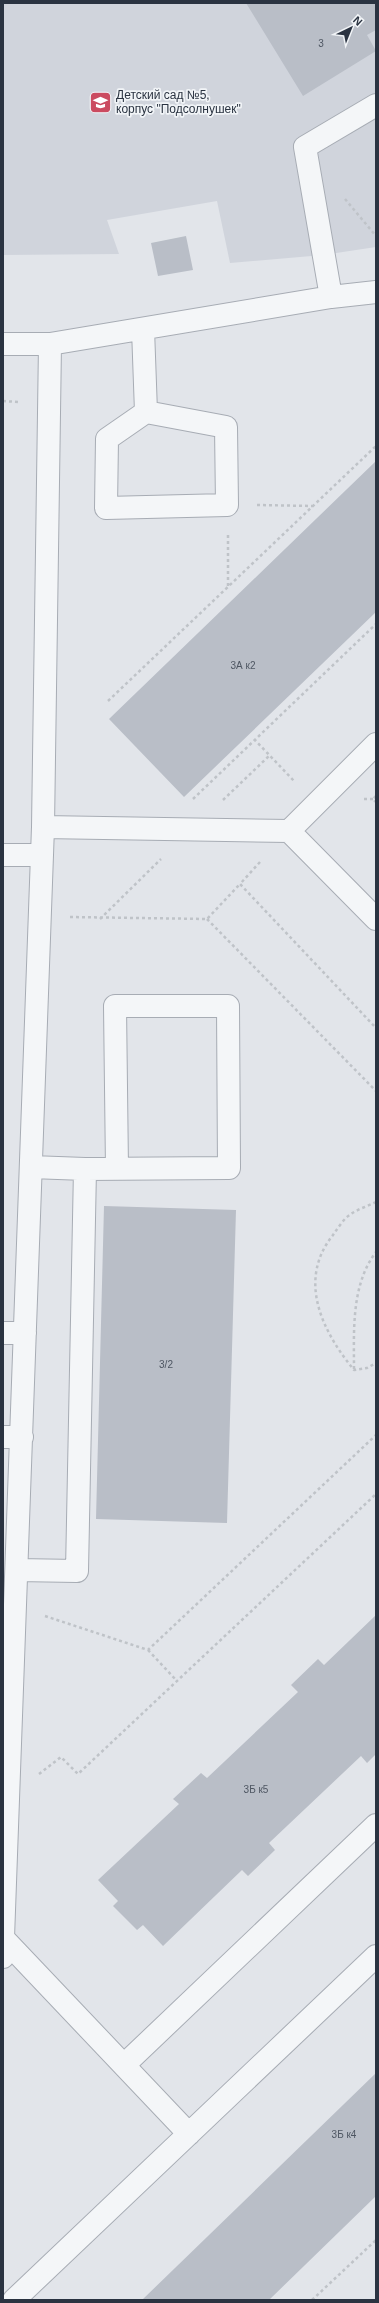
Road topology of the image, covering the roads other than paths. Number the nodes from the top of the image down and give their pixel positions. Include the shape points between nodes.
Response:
1 (376, 105) edge
2 (376, 292) edge
3 (331, 297) junction
4 (144, 329) junction
5 (3, 344) edge
6 (50, 344) junction
7 (146, 412) junction
8 (376, 744) edge
9 (43, 827) junction
10 (289, 831) junction
11 (3, 855) edge
12 (42, 856) junction
13 (376, 919) edge
14 (31, 1167) junction
15 (85, 1169) junction
16 (117, 1169) junction
17 (3, 1333) edge
18 (25, 1333) junction
19 (12, 1437) edge
20 (17, 1570) junction
21 (376, 1825) edge
22 (4, 1938) edge
23 (376, 1956) edge
24 (3, 1957) edge
25 (124, 2065) junction
26 (189, 2134) junction
27 (14, 2300) edge

1 - 3 lane via 305,147
2 - 3 lane
3 - 4 lane
4 - 6 lane
4 - 7 lane
5 - 6 lane
6 - 9 lane
7 - 7 lane via 107,439 106,508 228,505 226,427
8 - 10 lane
9 - 10 lane
9 - 12 lane
10 - 13 lane
11 - 12 lane
12 - 14 lane
14 - 15 lane
14 - 18 lane
15 - 16 lane
15 - 20 lane via 77,1571
16 - 16 lane via 229,1168 228,1006 115,1006
17 - 18 lane
18 - 19 lane
19 - 20 lane
20 - 22 lane
21 - 25 lane
22 - 24 lane
22 - 25 lane
23 - 26 lane
25 - 26 lane
26 - 27 lane

